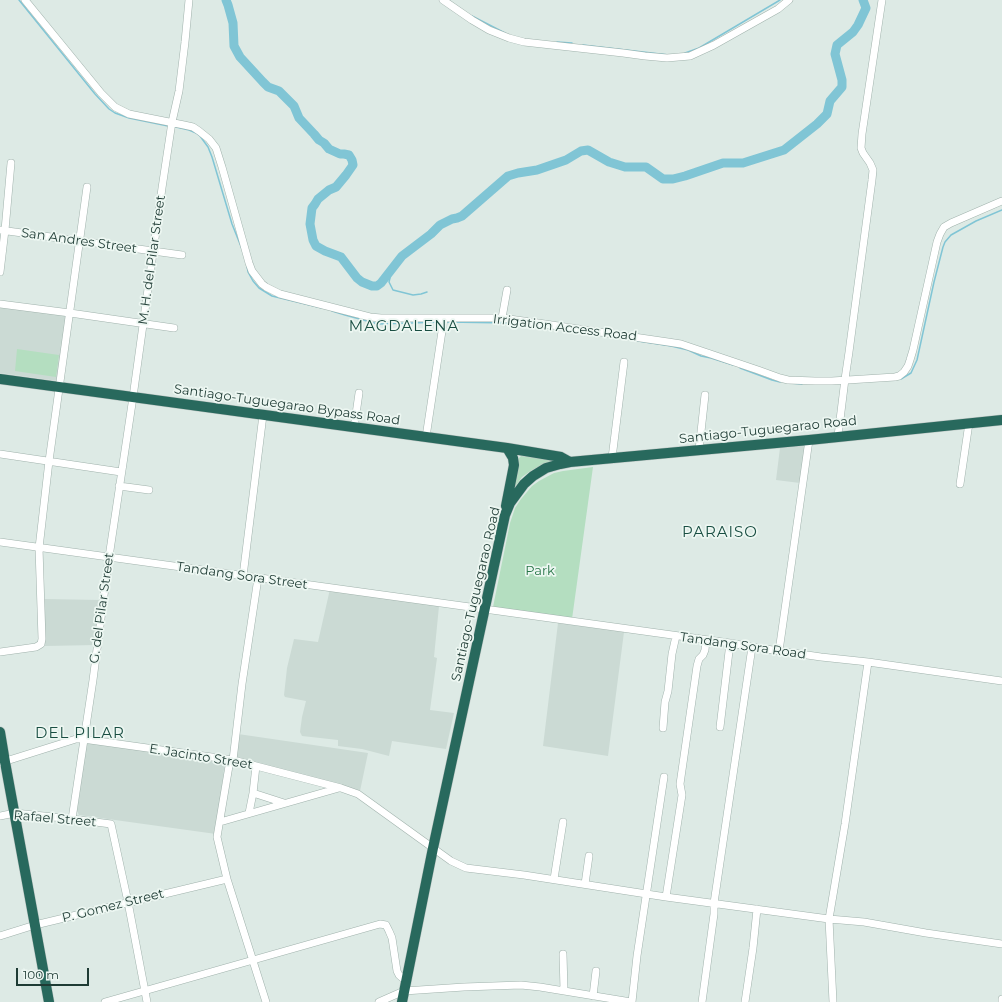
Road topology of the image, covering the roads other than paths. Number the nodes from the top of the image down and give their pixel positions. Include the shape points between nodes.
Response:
1 (25, 0) edge
2 (189, 0) edge
3 (442, 0) edge
4 (789, 0) edge
5 (882, 0) edge
6 (172, 122) junction
7 (11, 163) dead end
8 (87, 187) dead end
9 (1002, 201) edge
10 (3, 230) edge
11 (80, 241) junction
12 (153, 252) junction
13 (182, 255) dead end
14 (0, 272) edge
15 (507, 290) dead end
16 (0, 304) edge
17 (70, 313) junction
18 (444, 318) junction
19 (502, 318) junction
20 (143, 323) junction
21 (174, 328) dead end
22 (624, 362) dead end
23 (0, 379) edge
24 (845, 379) junction
25 (59, 387) junction
26 (359, 394) dead end
27 (705, 395) dead end
28 (133, 397) junction
29 (263, 415) junction
30 (1002, 420) edge
31 (969, 423) junction
32 (354, 428) junction
33 (838, 436) junction
34 (426, 437) junction
35 (809, 440) junction
36 (508, 448) junction
37 (699, 450) junction
38 (0, 454) edge
39 (612, 458) junction
40 (49, 461) junction
41 (570, 462) junction
42 (122, 472) junction
43 (960, 484) dead end
44 (119, 486) junction
45 (149, 490) dead end
46 (505, 515) junction
47 (0, 542) edge
48 (40, 548) junction
49 (109, 557) junction
50 (243, 576) junction
51 (258, 578) junction
52 (485, 608) junction
53 (676, 636) junction
54 (706, 640) junction
55 (730, 643) junction
56 (752, 647) junction
57 (779, 651) junction
58 (0, 652) edge
59 (868, 662) junction
60 (1002, 680) edge
61 (720, 727) dead end
62 (663, 728) dead end
63 (0, 732) edge
64 (83, 739) junction
65 (231, 760) junction
66 (2, 762) edge
67 (256, 766) junction
68 (664, 777) dead end
69 (341, 788) junction
70 (253, 793) junction
71 (285, 803) junction
72 (14, 813) junction
73 (249, 813) junction
74 (0, 816) edge
75 (72, 819) junction
76 (220, 822) junction
77 (563, 822) dead end
78 (433, 848) junction
79 (588, 856) dead end
80 (227, 879) junction
81 (554, 879) junction
82 (585, 884) junction
83 (646, 894) junction
84 (666, 897) junction
85 (128, 902) junction
86 (714, 903) junction
87 (757, 909) junction
88 (830, 919) junction
89 (35, 926) junction
90 (0, 936) edge
91 (1002, 944) edge
92 (563, 954) dead end
93 (253, 960) junction
94 (596, 971) dead end
95 (405, 986) junction
96 (145, 990) junction
97 (564, 990) junction
98 (593, 996) junction
99 (49, 1002) edge
100 (105, 1002) edge
101 (147, 1002) edge
102 (266, 1002) edge
103 (379, 1002) edge
104 (402, 1002) edge
105 (632, 1002) edge
106 (702, 1002) edge
107 (745, 1002) edge
108 (833, 1002) edge

1 - 6 street, Irrigation Access Road via 110,103 129,114
2 - 6 street, M. H. del Pilar Street via 180,84
3 - 4 street via 472,20 524,42 667,58 690,56 714,45 778,9
5 - 24 street via 861,148 873,170
6 - 12 street, M. H. del Pilar Street
6 - 18 street, Irrigation Access Road via 199,131 216,148 249,263 258,280 266,287 280,294 370,317
7 - 10 street
8 - 11 street
9 - 24 street, Irrigation Access Road via 944,227 937,242 913,350 904,372 899,376
10 - 11 street, San Andres Street
10 - 14 street
11 - 12 street, San Andres Street
11 - 17 street
12 - 13 street, San Andres Street
12 - 20 street, M. H. del Pilar Street
15 - 19 street
16 - 17 street
17 - 20 street
17 - 25 street
18 - 19 street, Irrigation Access Road
18 - 34 street
19 - 24 street, Irrigation Access Road via 680,344 788,380
20 - 21 street
20 - 28 street, M. H. del Pilar Street
22 - 39 street
23 - 25 highway, Santiago-Tuguegarao Bypass Road
24 - 33 street
25 - 28 highway, Santiago-Tuguegarao Bypass Road
25 - 40 street
26 - 32 street
27 - 37 street
28 - 29 highway, Santiago-Tuguegarao Bypass Road
28 - 42 street, G. del Pilar Street
29 - 32 highway, Santiago-Tuguegarao Bypass Road
29 - 50 street
30 - 31 highway, Santiago-Tuguegarao Road
31 - 33 highway, Santiago-Tuguegarao Road
31 - 43 street
32 - 34 highway, Santiago-Tuguegarao Bypass Road
33 - 35 highway, Santiago-Tuguegarao Road
34 - 36 highway, Santiago-Tuguegarao Bypass Road
35 - 37 highway, Santiago-Tuguegarao Road
35 - 57 street
36 - 41 highway, Santiago-Tuguegarao Bypass Road via 562,457
36 - 46 highway via 514,465
37 - 39 highway, Santiago-Tuguegarao Road
38 - 40 street
39 - 41 highway, Santiago-Tuguegarao Road
40 - 42 street
40 - 48 street
41 - 46 highway, Santiago-Tuguegarao Road via 546,468 529,479 519,490
42 - 44 street, G. del Pilar Street
44 - 45 street
44 - 49 street, G. del Pilar Street
46 - 52 highway, Santiago-Tuguegarao Road
47 - 48 street, Tandang Sora Street
48 - 49 street, Tandang Sora Street
48 - 58 street via 41,644
49 - 50 street, Tandang Sora Street
49 - 64 street, G. del Pilar Street
50 - 51 street, Tandang Sora Street
51 - 52 street, Tandang Sora Street
51 - 65 street
52 - 53 street, Tandang Sora Road
52 - 78 highway, Santiago-Tuguegarao Road
53 - 54 street, Tandang Sora Road
53 - 62 street
54 - 55 street, Tandang Sora Road
54 - 84 street via 705,650 697,666 680,784 682,795
55 - 56 street, Tandang Sora Road
55 - 61 street
56 - 57 street, Tandang Sora Road
56 - 86 street
57 - 59 street, Tandang Sora Road
59 - 60 street, Tandang Sora Road
59 - 88 street
63 - 66 highway
64 - 65 street, E. Jacinto Street
64 - 66 street, E. Jacinto Street
64 - 75 street, G. del Pilar Street
65 - 67 street, E. Jacinto Street
65 - 76 street
66 - 72 highway
67 - 69 street, E. Jacinto Street
67 - 70 street
68 - 83 street
69 - 71 street
69 - 78 street, E. Jacinto Street via 358,794
70 - 71 street
70 - 73 street
71 - 73 street
72 - 74 street, Rafael Street
72 - 75 street, Rafael Street
72 - 89 highway
73 - 76 street
75 - 85 street, Rafael Street via 111,824
76 - 80 street via 218,837
77 - 81 street
78 - 81 street, E. Jacinto Street via 466,868
78 - 95 highway, Santiago-Tuguegarao Road
79 - 82 street
80 - 85 street, P. Gomez Street
80 - 93 street
81 - 82 street, E. Jacinto Street
82 - 83 street, E. Jacinto Street
83 - 84 street, E. Jacinto Street
83 - 105 street
84 - 86 street, E. Jacinto Street
85 - 89 street, P. Gomez Street
85 - 96 street
86 - 87 street, E. Jacinto Street
86 - 106 street
87 - 88 street, E. Jacinto Street
87 - 107 street
88 - 91 street, E. Jacinto Street
88 - 108 street
89 - 90 street, P. Gomez Street
89 - 99 highway
92 - 97 street
93 - 95 street via 380,924 386,925 392,938 397,971
93 - 96 street
93 - 102 street
94 - 98 street
95 - 97 street via 521,985
95 - 103 street
95 - 104 highway, Santiago-Tuguegarao Road
96 - 100 street
96 - 101 street
97 - 98 street
98 - 105 street

